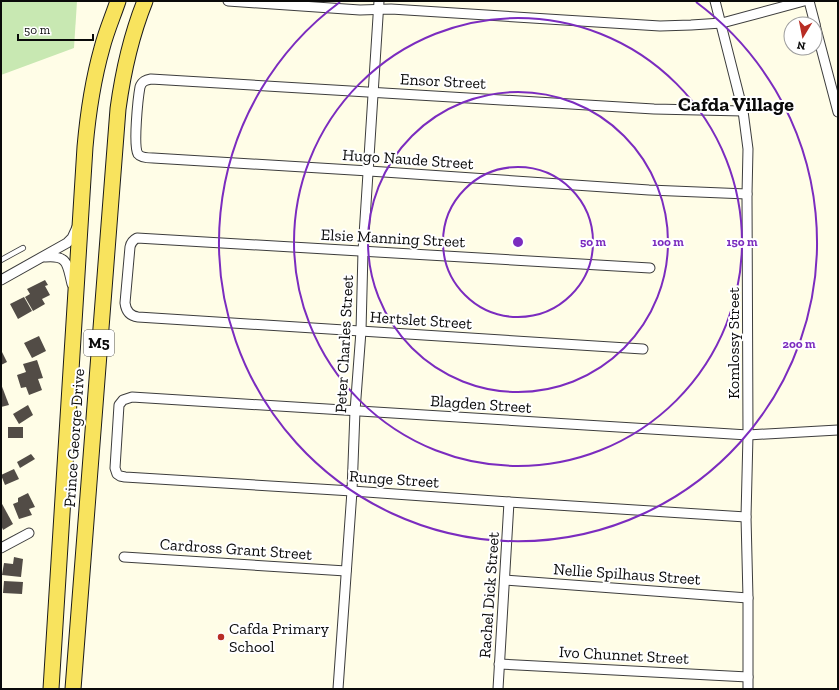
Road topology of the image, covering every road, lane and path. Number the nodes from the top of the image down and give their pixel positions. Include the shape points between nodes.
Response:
1 (118, 1) edge
2 (145, 1) edge
3 (228, 1) edge
4 (715, 1) edge
5 (804, 1) edge
6 (809, 1) edge
7 (379, 5) edge
8 (813, 16) edge
9 (722, 23) junction
10 (823, 55) edge
11 (142, 83) joint
12 (374, 93) junction
13 (744, 111) junction
14 (838, 112) edge
15 (369, 171) junction
16 (747, 194) junction
17 (80, 215) junction
18 (134, 240) joint
19 (23, 248) dead end
20 (363, 251) junction
21 (42, 258) junction
22 (1, 260) edge
23 (650, 268) dead end
24 (1, 280) edge
25 (75, 297) junction
26 (361, 331) junction
27 (643, 349) dead end
28 (123, 400) joint
29 (355, 411) junction
30 (838, 430) edge
31 (748, 435) junction
32 (352, 491) junction
33 (509, 502) junction
34 (746, 517) junction
35 (29, 533) dead end
36 (1, 548) edge
37 (124, 557) dead end
38 (346, 571) junction
39 (505, 580) junction
40 (748, 598) junction
41 (499, 664) junction
42 (748, 677) junction
43 (51, 689) edge
44 (73, 689) edge
45 (338, 689) edge
46 (498, 689) edge
47 (748, 689) edge

1 - 17 main road, Prince George Drive / M5 via 102,47 92,91
2 - 44 main road, Prince George Drive / M5 via 128,54 118,109
3 - 7 street via 360,10
4 - 9 street, Komlossy Street
5 - 9 street
6 - 8 street
7 - 9 street via 391,9 660,26
7 - 12 street, Peter Charles Street
9 - 13 street, Komlossy Street
10 - 14 street
11 - 12 street, Ensor Street via 151,79
11 - 15 street, Hugo Naude Street via 136,132 137,150 140,155 153,158
12 - 13 street, Ensor Street
12 - 15 street, Peter Charles Street
13 - 16 street, Komlossy Street via 748,149
15 - 16 street, Hugo Naude Street
15 - 20 street, Peter Charles Street
16 - 31 street, Komlossy Street
17 - 21 street via 72,238
17 - 25 main road, Prince George Drive / M5
18 - 20 street, Elsie Manning Street via 142,238
18 - 26 street, Hertslet Street via 130,247 125,303 129,314 133,316
19 - 22 lane
20 - 23 street, Elsie Manning Street
20 - 26 street, Peter Charles Street
21 - 24 street
21 - 25 street via 56,256 65,262
25 - 43 main road, Prince George Drive / M5
26 - 27 street, Hertslet Street
26 - 29 street, Peter Charles Street
28 - 29 street, Blagden Street via 132,397
28 - 32 street, Runge Street via 119,405 115,468 120,476
29 - 31 street, Blagden Street
29 - 32 street, Peter Charles Street
30 - 31 street, Blagden Street
31 - 34 street, Komlossy Street
32 - 33 street, Runge Street
32 - 38 street, Peter Charles Street
33 - 34 street, Runge Street
33 - 39 street, Rachel Dick Street
34 - 40 street, Komlossy Street
35 - 36 street
37 - 38 street, Cardross Grant Street
38 - 45 street, Peter Charles Street
39 - 40 street, Nellie Spilhaus Street
39 - 41 street, Rachel Dick Street
40 - 42 street, Komlossy Street
41 - 42 street, Ivo Chunnet Street
41 - 46 street, Rachel Dick Street
42 - 47 street, Komlossy Street

